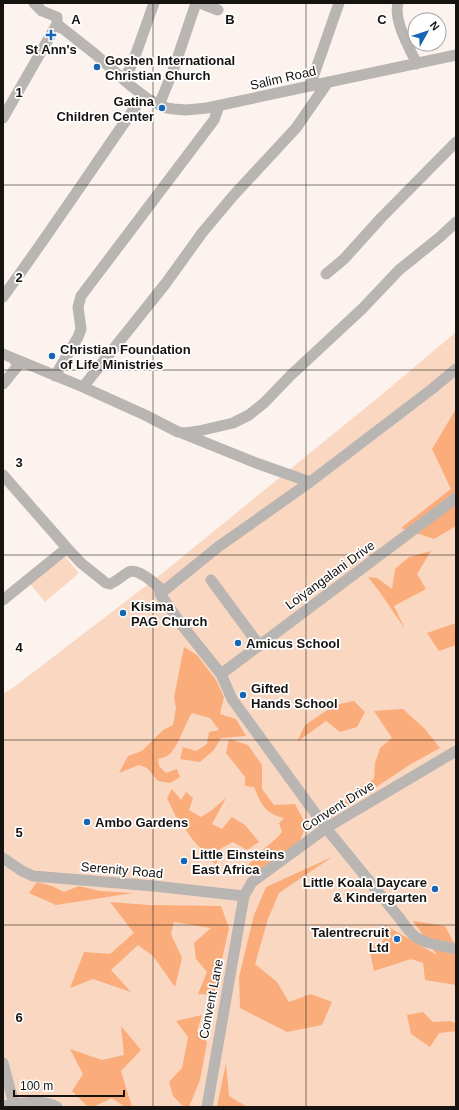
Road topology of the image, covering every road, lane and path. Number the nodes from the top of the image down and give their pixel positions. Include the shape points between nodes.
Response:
1 (34, 3) edge
2 (154, 3) edge
3 (196, 3) edge
4 (200, 3) edge
5 (339, 3) edge
6 (398, 3) edge
7 (218, 10) dead end
8 (57, 21) junction
9 (456, 55) edge
10 (417, 64) junction
11 (124, 80) junction
12 (328, 82) junction
13 (310, 86) junction
14 (143, 96) junction
15 (3, 104) edge
16 (159, 104) junction
17 (220, 106) junction
18 (3, 118) edge
19 (456, 142) edge
20 (456, 222) edge
21 (326, 274) dead end
22 (3, 297) edge
23 (3, 354) edge
24 (3, 359) edge
25 (21, 362) junction
26 (456, 369) edge
27 (55, 376) junction
28 (3, 384) edge
29 (83, 387) junction
30 (178, 432) junction
31 (3, 475) edge
32 (310, 482) junction
33 (456, 498) edge
34 (67, 548) junction
35 (210, 580) dead end
36 (160, 594) junction
37 (3, 600) edge
38 (259, 645) junction
39 (221, 674) junction
40 (456, 751) edge
41 (326, 828) junction
42 (3, 858) edge
43 (244, 896) junction
44 (456, 949) edge
45 (3, 1063) edge
46 (8, 1105) edge
47 (57, 1107) edge
48 (207, 1107) edge

1 - 8 street, Salim Road
2 - 11 street
3 - 16 street
4 - 7 street
5 - 13 street
6 - 10 street via 402,30
8 - 11 street, Salim Road
8 - 15 street via 32,55
8 - 18 street
9 - 10 street, Salim Road
10 - 12 street, Salim Road
11 - 14 street, Salim Road
12 - 13 street, Salim Road
12 - 29 street via 296,128 202,233 166,284
13 - 17 street, Salim Road
14 - 16 street, Salim Road
14 - 22 street
16 - 17 street, Salim Road via 167,108 186,110
17 - 27 street via 214,120 81,296 78,307 81,329
19 - 21 street via 344,259
20 - 30 street via 399,270 362,309 249,415 219,427
23 - 25 street
24 - 25 street
25 - 27 street
25 - 28 street
26 - 32 street
27 - 29 street
29 - 30 street
30 - 32 street
31 - 34 street
32 - 36 street via 218,547
33 - 38 street, Loiyangalani Drive
34 - 36 street via 110,584 133,571 159,587
34 - 37 street
35 - 38 street
36 - 39 street
38 - 39 street, Loiyangalani Drive
39 - 41 street via 232,699
40 - 41 street, Convent Drive
41 - 43 street, Convent Drive via 252,882
41 - 44 street via 411,933 426,942
42 - 43 street, Serenity Road via 22,872 33,876
43 - 48 street, Convent Lane
45 - 46 street
46 - 47 street via 42,1103

